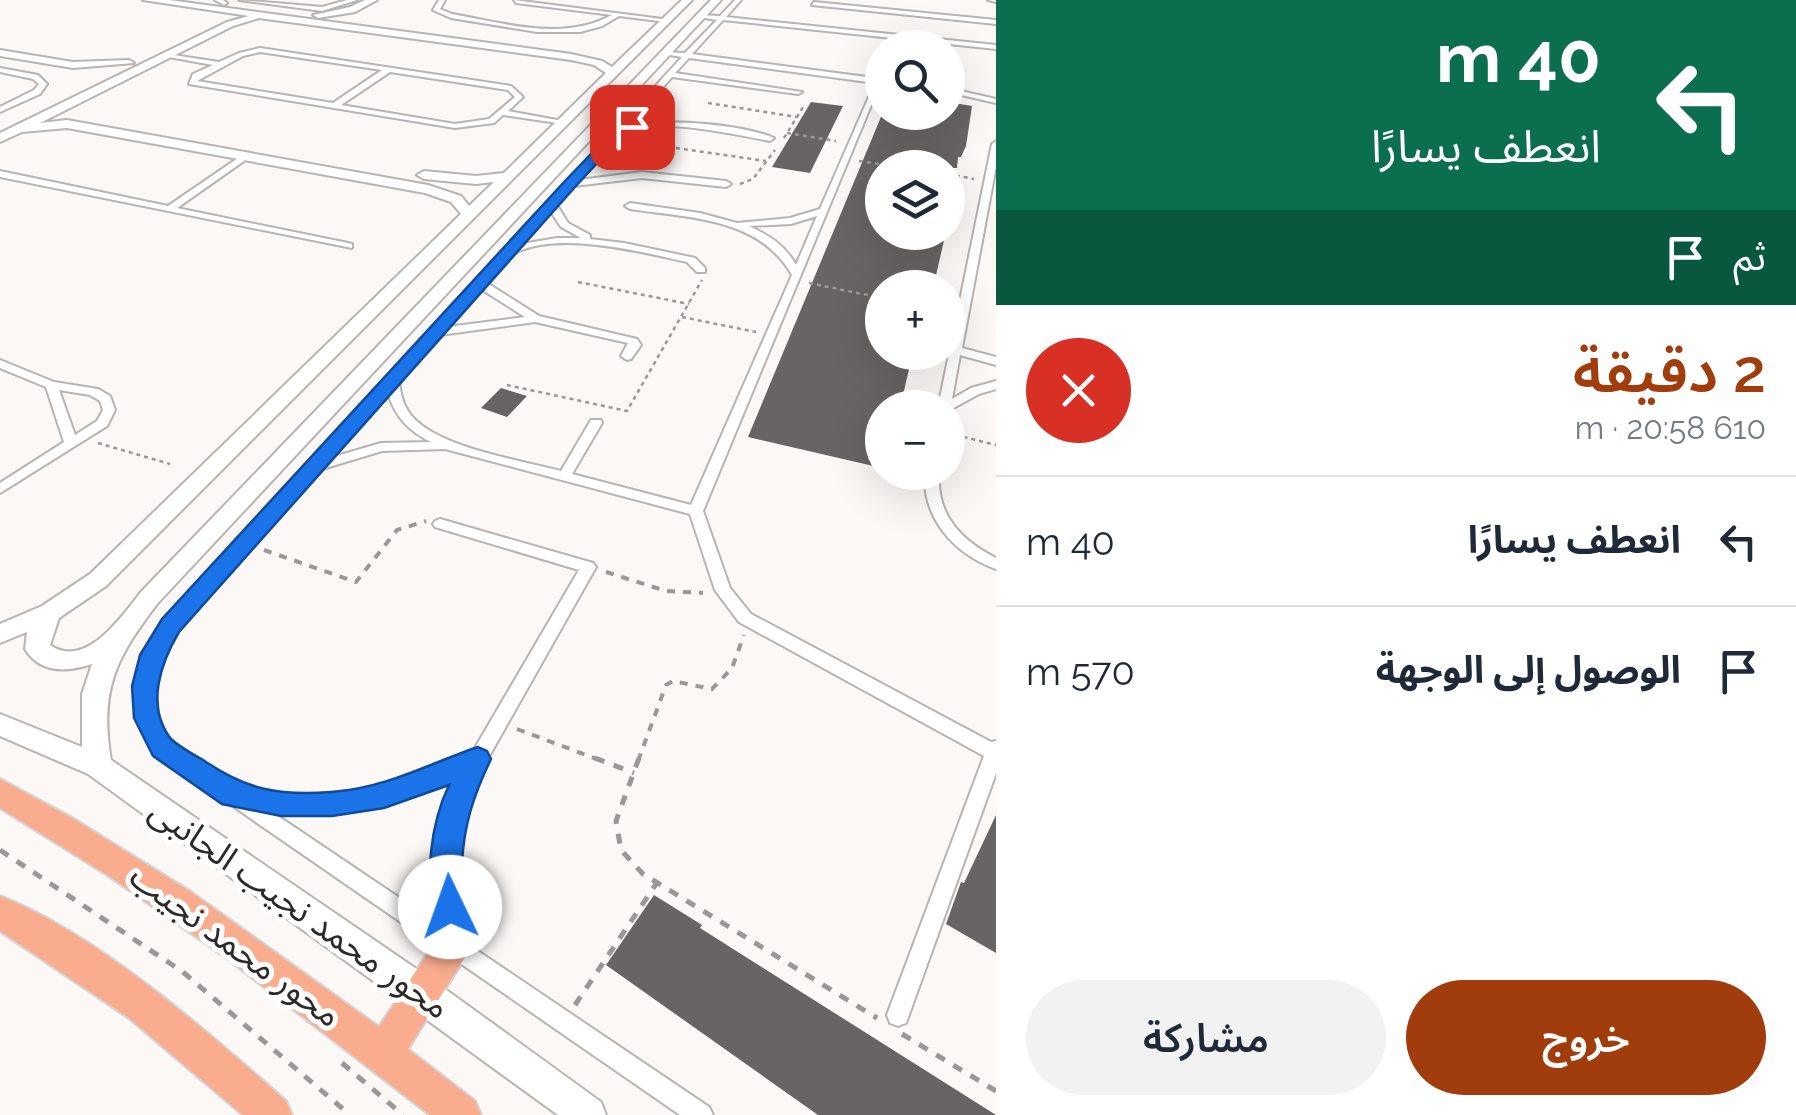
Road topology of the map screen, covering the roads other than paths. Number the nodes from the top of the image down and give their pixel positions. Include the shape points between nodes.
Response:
1 (148, 0) edge
2 (196, 0) edge
3 (242, 0) edge
4 (354, 0) edge
5 (372, 0) edge
6 (442, 0) edge
7 (687, 0) edge
8 (738, 0) edge
9 (895, 0) edge
10 (517, 1) edge
11 (816, 2) edge
12 (220, 4) edge
13 (384, 5) dead end
14 (719, 9) edge
15 (892, 12) junction
16 (618, 14) junction
17 (317, 15) junction
18 (269, 16) junction
19 (463, 18) junction
20 (667, 20) junction
21 (486, 21) junction
22 (996, 22) edge
23 (375, 23) junction
24 (796, 26) junction
25 (448, 28) dead end
26 (996, 46) edge
27 (607, 52) dead end
28 (0, 53) edge
29 (666, 53) junction
30 (167, 56) junction
31 (688, 56) junction
32 (0, 61) edge
33 (128, 63) junction
34 (220, 64) junction
35 (389, 69) junction
36 (0, 70) edge
37 (613, 74) junction
38 (671, 74) junction
39 (865, 80) edge
40 (86, 84) junction
41 (798, 92) dead end
42 (965, 94) edge
43 (648, 100) junction
44 (996, 101) edge
45 (71, 103) junction
46 (510, 104) junction
47 (332, 107) junction
48 (0, 110) edge
49 (502, 112) junction
50 (865, 117) edge
51 (568, 118) junction
52 (603, 119) junction
53 (2, 121) edge
54 (690, 125) junction
55 (22, 128) junction
56 (620, 130) junction
57 (0, 138) edge
58 (770, 138) dead end
59 (996, 144) edge
60 (247, 156) junction
61 (608, 156) junction
62 (0, 174) edge
63 (642, 175) junction
64 (510, 176) junction
65 (570, 184) junction
66 (726, 184) dead end
67 (552, 206) junction
68 (630, 206) dead end
69 (172, 208) junction
70 (824, 212) junction
71 (469, 215) junction
72 (727, 224) junction
73 (594, 241) junction
74 (348, 246) dead end
75 (513, 249) junction
76 (701, 270) dead end
77 (796, 277) junction
78 (480, 284) junction
79 (965, 304) edge
80 (535, 320) junction
81 (437, 332) junction
82 (965, 352) edge
83 (628, 356) dead end
84 (996, 360) edge
85 (0, 364) edge
86 (394, 380) junction
87 (996, 385) edge
88 (51, 386) junction
89 (965, 397) edge
90 (596, 423) dead end
91 (75, 440) junction
92 (450, 446) junction
93 (314, 467) junction
94 (565, 475) junction
95 (0, 490) edge
96 (931, 490) edge
97 (696, 511) junction
98 (440, 524) road end
99 (996, 564) edge
100 (50, 612) junction
101 (0, 634) edge
102 (116, 640) junction
103 (0, 725) edge
104 (995, 751) edge
105 (478, 759) junction
106 (98, 766) junction
107 (0, 792) edge
108 (232, 795) junction
109 (0, 912) edge
110 (453, 945) junction
111 (422, 993) junction
112 (898, 1015) dead end
113 (384, 1053) junction
114 (272, 1115) edge
115 (460, 1115) edge
116 (588, 1115) edge
117 (701, 1115) edge

1 - 12 street
2 - 12 street
3 - 4 street via 322,9
5 - 17 street
6 - 19 street via 436,10
7 - 20 street
8 - 14 street
9 - 15 street
10 - 16 street
10 - 21 street
11 - 15 street
11 - 24 street
12 - 17 street
12 - 18 street
12 - 33 street via 214,22
13 - 23 street via 372,13
14 - 24 street
14 - 29 street via 701,16
14 - 31 street
15 - 22 street
16 - 20 street
16 - 21 street via 584,31
17 - 23 street
18 - 30 street via 230,24
18 - 37 street via 571,57
19 - 21 street
19 - 25 street
20 - 37 street
23 - 27 street
24 - 26 street
28 - 33 street via 73,65
29 - 31 street
29 - 52 street
30 - 34 street
30 - 45 street
31 - 38 street
31 - 39 street
32 - 40 street via 69,73
33 - 40 street
34 - 35 street via 260,50
34 - 47 street via 192,82
35 - 46 street via 511,88 519,97
35 - 47 street
36 - 48 street via 43,84
37 - 51 street
38 - 41 street
38 - 43 street
40 - 53 street
42 - 44 street
43 - 54 street via 658,113
43 - 56 street
45 - 55 street
45 - 64 street via 83,116 441,178
46 - 49 street
46 - 51 street
47 - 49 street via 454,126 491,121
49 - 51 street
50 - 70 street
51 - 52 street
51 - 64 street
52 - 102 street
54 - 56 street
54 - 58 street
55 - 57 street
55 - 60 street via 67,124
56 - 61 street
59 - 79 street
60 - 69 street
60 - 71 street via 428,188 456,199
61 - 63 street
61 - 65 street
62 - 69 street
63 - 65 street
63 - 66 street
64 - 71 street
65 - 67 street
67 - 73 street via 564,225
67 - 75 street
68 - 72 street
69 - 74 street
70 - 72 street via 792,221
70 - 77 street
71 - 100 street via 98,580
72 - 77 street via 782,250
73 - 75 street
73 - 76 street via 691,260
75 - 78 street
77 - 97 street
78 - 80 street
78 - 81 street
80 - 81 street
80 - 83 street via 633,341
81 - 86 street
82 - 84 street
85 - 88 street
86 - 92 street via 403,417
86 - 93 street
87 - 89 street
88 - 91 street
88 - 91 street via 106,399 110,410 102,422
90 - 94 street
91 - 95 street
92 - 93 street via 381,447
92 - 94 street
93 - 108 street via 170,625 144,686 148,718 162,748
94 - 97 street
96 - 99 street via 939,519
97 - 104 street via 723,590 745,618
98 - 105 street via 588,567
100 - 101 street
100 - 102 street via 37,649 48,659 87,657
102 - 106 street via 96,680 89,723
103 - 106 street, محور محمد نجيب الجانبى
104 - 112 street
105 - 108 street via 384,796 332,804
105 - 110 street via 450,828 446,869
106 - 111 street, محور محمد نجيب الجانبى
107 - 113 main road, محور محمد نجيب via 181,902
108 - 110 street
109 - 114 main road via 82,963
110 - 111 main road
110 - 117 street
111 - 113 main road
111 - 116 street, محور محمد نجيب الجانبى
113 - 115 main road, محور محمد نجيب

